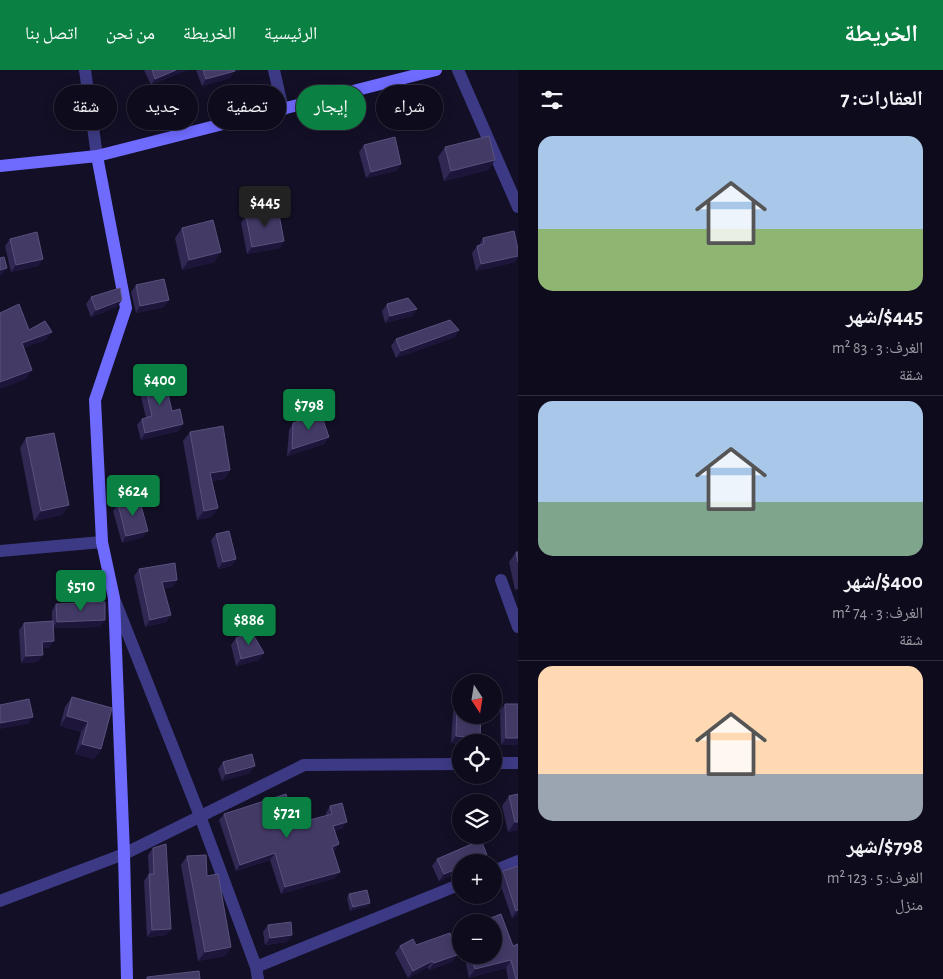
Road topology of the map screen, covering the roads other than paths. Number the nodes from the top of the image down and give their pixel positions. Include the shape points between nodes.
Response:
1 (85, 70) edge
2 (274, 70) edge
3 (436, 70) edge
4 (458, 70) edge
5 (277, 85) edge
6 (286, 109) edge
7 (208, 129) edge
8 (97, 156) junction
9 (0, 166) edge
10 (518, 207) edge
11 (102, 542) junction
12 (0, 551) edge
13 (501, 580) dead end
14 (114, 598) junction
15 (518, 627) edge
16 (502, 763) edge
17 (518, 763) edge
18 (452, 764) edge
19 (200, 816) junction
20 (124, 854) junction
21 (518, 861) edge
22 (502, 868) edge
23 (452, 888) edge
24 (0, 901) edge
25 (257, 973) edge
26 (127, 979) edge

1 - 8 street
2 - 5 street
3 - 6 street
4 - 10 street
7 - 8 street
8 - 9 street
8 - 11 street via 126,308 95,400
11 - 12 street
11 - 14 street
13 - 15 street
14 - 19 street
14 - 20 street
16 - 17 street
18 - 19 street via 304,765
19 - 20 street
19 - 25 street
20 - 24 street
20 - 26 street
21 - 22 street
23 - 25 street

